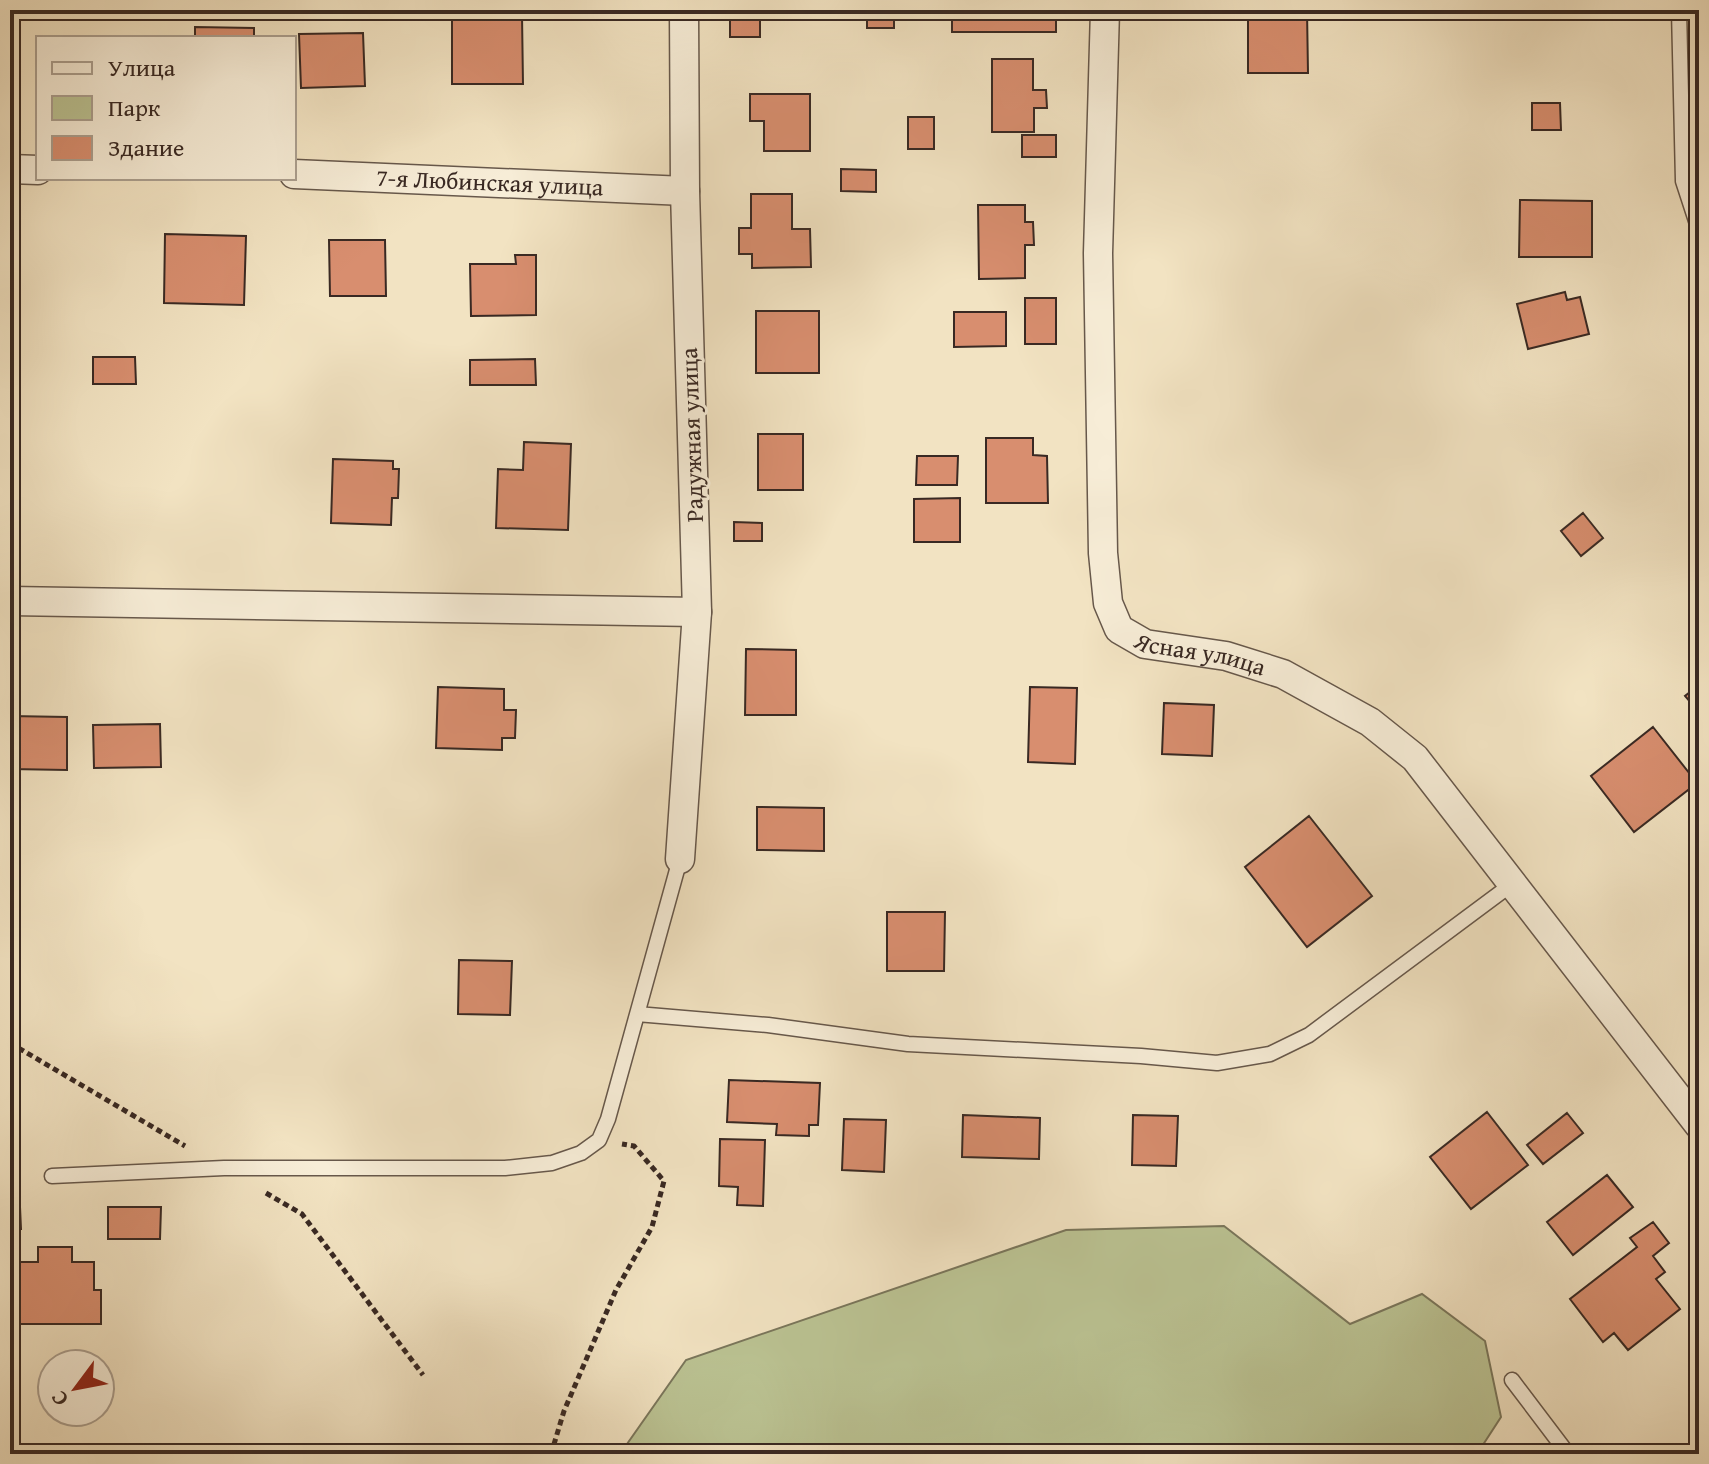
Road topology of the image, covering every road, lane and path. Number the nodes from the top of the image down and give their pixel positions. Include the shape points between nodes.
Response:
1 (684, 10) edge
2 (1105, 10) edge
3 (1679, 10) edge
4 (10, 169) edge
5 (36, 170) edge
6 (296, 174) edge
7 (685, 191) junction
8 (1699, 230) edge
9 (10, 601) edge
10 (697, 612) junction
11 (680, 859) joint
12 (1512, 884) junction
13 (637, 1014) junction
14 (10, 1043) edge
15 (1699, 1125) edge
16 (599, 1140) junction
17 (224, 1168) junction
18 (52, 1176) dead end
19 (423, 1375) dead end
20 (1512, 1380) dead end
21 (551, 1454) edge
22 (1568, 1454) edge

1 - 7 street, Радужная улица
2 - 12 street, Ясная улица via 1098,253 1103,538 1108,603 1119,629 1145,644 1226,656 1283,674 1370,722 1415,758
3 - 8 lane via 1683,181
4 - 5 street
6 - 7 street, 7-я Любинская улица
7 - 10 street, Радужная улица
9 - 10 street
10 - 11 street, Радужная улица
11 - 13 lane
12 - 13 lane via 1309,1035 1270,1054 1217,1063 908,1044
12 - 15 street, Ясная улица
13 - 16 lane
14 - 17 path
16 - 17 lane via 552,1163 505,1168
16 - 21 path via 634,1146 664,1181 652,1227 616,1290
17 - 18 lane
17 - 19 path via 302,1214
20 - 22 lane

